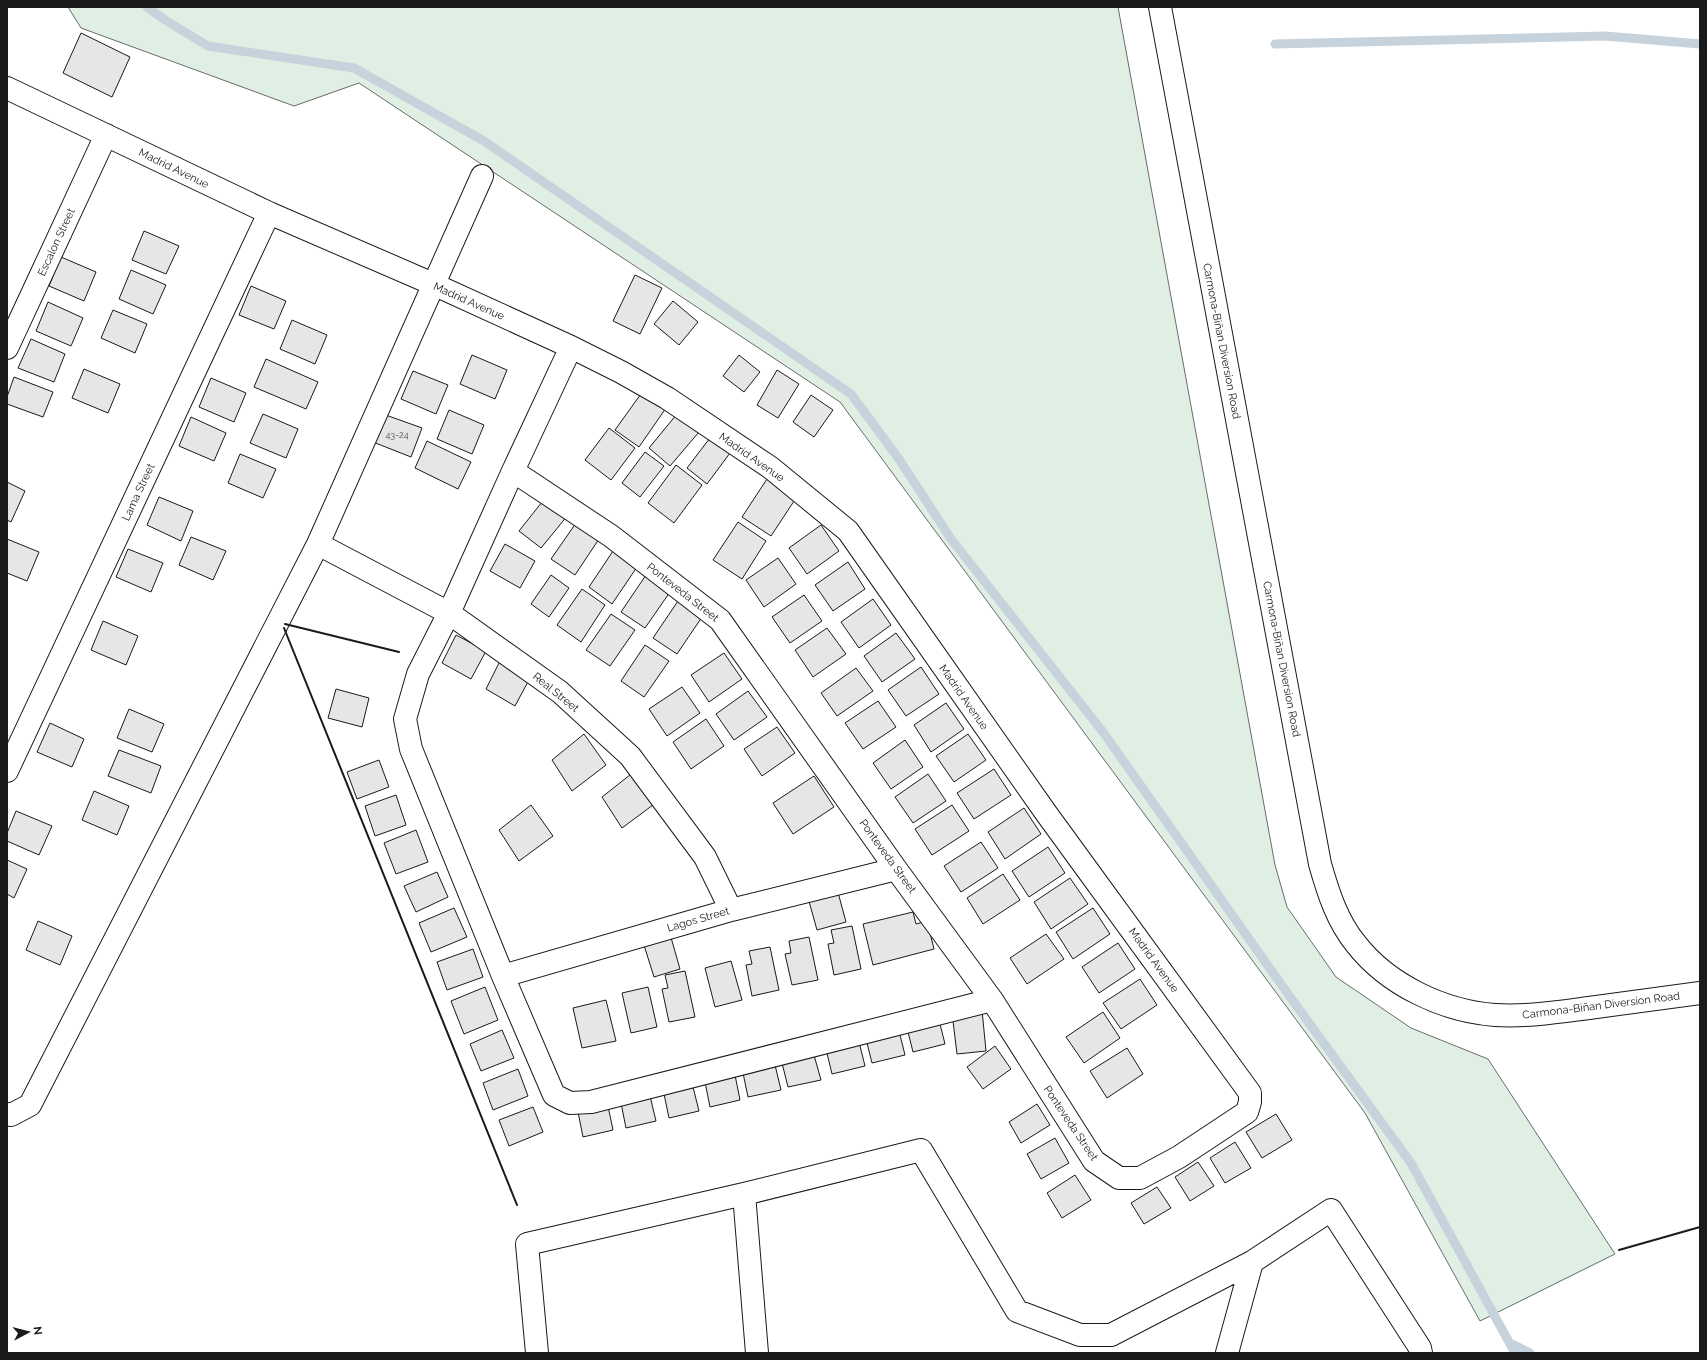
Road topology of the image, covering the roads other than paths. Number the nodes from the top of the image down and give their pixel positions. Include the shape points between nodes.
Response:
1 (1160, 7) edge
2 (7, 88) edge
3 (106, 135) junction
4 (482, 176) dead end
5 (269, 213) junction
6 (433, 284) junction
7 (571, 347) junction
8 (7, 348) edge
9 (513, 471) junction
10 (318, 544) junction
11 (449, 613) junction
12 (7, 771) edge
13 (896, 869) junction
14 (731, 910) junction
15 (502, 976) junction
16 (1700, 993) edge
17 (992, 1000) junction
18 (1247, 1112) joint
19 (7, 1114) edge
20 (744, 1194) junction
21 (1252, 1262) junction
22 (537, 1353) edge
23 (757, 1353) edge
24 (1227, 1353) edge
25 (1421, 1353) edge

1 - 16 street, Carmona-Biñan Diversion Road via 1320,864 1328,892 1340,918 1355,944 1376,966 1398,982 1423,996 1471,1011 1495,1015 1547,1013
2 - 3 street, Madrid Avenue
3 - 5 street, Madrid Avenue
3 - 8 street, Escalon Street
4 - 6 street
5 - 6 street, Madrid Avenue
5 - 12 street, Lama Street
6 - 7 street, Madrid Avenue
6 - 10 street
7 - 9 street
7 - 18 street, Madrid Avenue via 667,398 771,468 848,531 1046,813 1250,1093
9 - 11 street
9 - 13 street, Ponteveda Street via 611,536 720,620
10 - 11 street, Real Street
10 - 19 street via 30,1105 11,1115
11 - 14 street, Real Street via 560,692 630,756 705,857
11 - 15 street via 418,674 405,719 411,749
13 - 14 street, Lagos Street
13 - 17 street, Ponteveda Street
14 - 15 street, Lagos Street
15 - 17 street via 554,1095 570,1103 591,1102
17 - 18 street, Ponteveda Street via 1094,1161 1119,1178 1140,1178 1179,1157
20 - 21 street via 921,1150 1017,1311 1080,1335 1111,1335
20 - 22 street via 526,1244
20 - 23 street
21 - 24 street
21 - 25 street via 1331,1210

